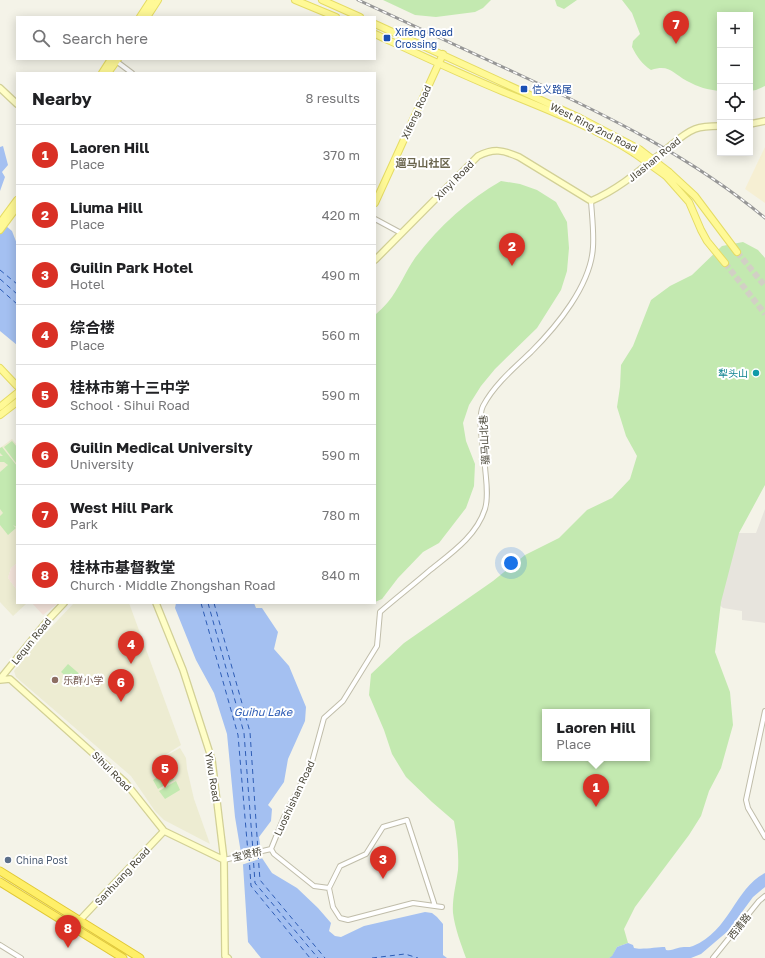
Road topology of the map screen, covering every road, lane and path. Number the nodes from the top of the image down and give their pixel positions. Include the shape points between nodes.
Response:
1 (151, 0) edge
2 (158, 0) edge
3 (295, 0) edge
4 (322, 0) edge
5 (141, 16) edge
6 (147, 16) edge
7 (334, 16) edge
8 (358, 16) edge
9 (376, 24) edge
10 (376, 34) edge
11 (443, 54) junction
12 (115, 60) edge
13 (438, 64) junction
14 (103, 72) edge
15 (109, 72) edge
16 (131, 72) edge
17 (0, 88) edge
18 (16, 103) edge
19 (765, 121) edge
20 (753, 123) edge
21 (717, 126) edge
22 (636, 151) junction
23 (668, 174) junction
24 (591, 201) junction
25 (16, 202) edge
26 (376, 202) edge
27 (16, 208) edge
28 (376, 220) edge
29 (3, 221) edge
30 (0, 230) edge
31 (402, 233) junction
32 (737, 252) tunnel mouth
33 (376, 259) edge
34 (725, 263) tunnel mouth
35 (0, 362) edge
36 (0, 368) edge
37 (16, 380) edge
38 (16, 385) edge
39 (16, 394) edge
40 (16, 403) edge
41 (0, 407) edge
42 (0, 416) edge
43 (63, 604) edge
44 (156, 604) edge
45 (377, 646) joint
46 (0, 680) edge
47 (765, 711) edge
48 (164, 831) junction
49 (765, 837) edge
50 (271, 849) junction
51 (224, 860) junction
52 (0, 871) edge
53 (0, 882) edge
54 (328, 888) junction
55 (765, 896) edge
56 (435, 906) junction
57 (442, 907) dead end
58 (80, 920) junction
59 (0, 945) edge
60 (225, 957) edge
61 (20, 958) edge
62 (123, 958) edge
63 (140, 958) edge
64 (713, 958) edge

1 - 5 main road
2 - 6 main road
3 - 7 main road
4 - 8 main road
9 - 11 main road, West Ring 2nd Road
10 - 13 main road, West Ring 2nd Road
11 - 13 main road, Xifeng Road
11 - 22 main road, West Ring 2nd Road via 580,118
12 - 14 main road
12 - 15 main road
12 - 16 street
13 - 22 main road, West Ring 2nd Road
13 - 26 main road, Xifeng Road
17 - 18 street
19 - 20 street
21 - 24 street, JIashan Road via 695,129 684,135 631,179
22 - 23 main road, West Ring 2nd Road, bridge
23 - 32 main road, West Ring 2nd Road via 695,196
23 - 34 main road, West Ring 2nd Road via 689,202 704,236
24 - 31 street, Xinyi Road via 519,157 508,152 487,151 478,156
24 - 45 street, 骝马山北巷 via 593,247 590,262 579,288 546,336 509,372 482,408 480,419 487,489 485,508 475,529 456,550 380,612
25 - 29 main road
27 - 29 main road
28 - 31 street
29 - 30 main road
31 - 33 street, Xinyi Road
35 - 37 main road
36 - 38 main road
39 - 41 main road
40 - 42 main road
43 - 46 street, Lequn Road
44 - 51 street, Yiwu Road via 183,670 212,760
45 - 50 street, Luoshishan Road via 343,701 324,718 312,762
46 - 48 street, Sihui Road via 10,679 115,772
47 - 49 street via 746,800
48 - 51 street, Sihui Road
48 - 58 street, Sanhuang Road
50 - 51 street, 宝贤桥
50 - 54 street via 314,886
51 - 60 street, Yiwu Road
52 - 58 highway
53 - 62 highway
54 - 56 street via 333,907 340,918 348,920 413,903
54 - 56 street via 340,866 366,854 383,826 407,820
55 - 64 street, 西清路 via 758,901
56 - 57 street
58 - 63 highway
59 - 61 street

